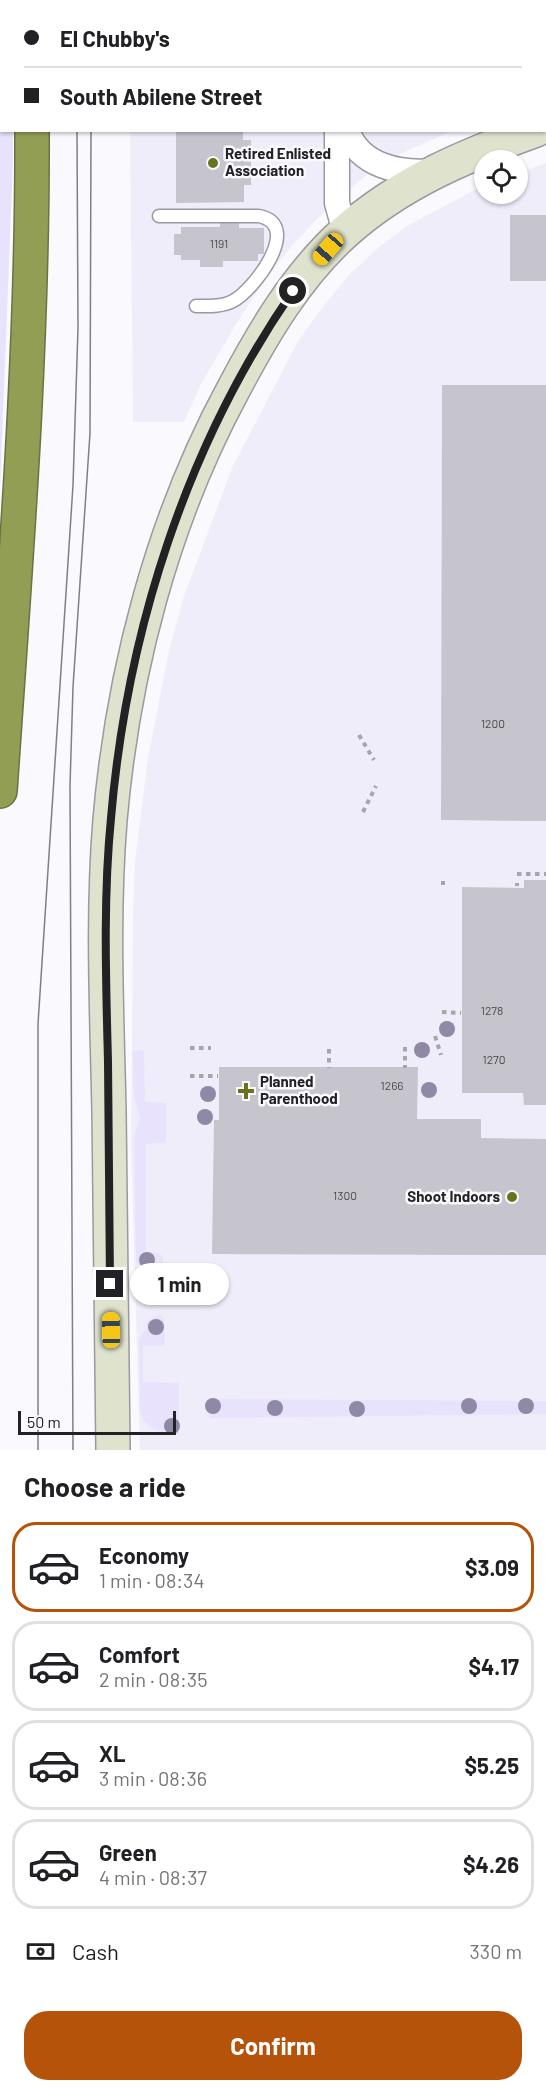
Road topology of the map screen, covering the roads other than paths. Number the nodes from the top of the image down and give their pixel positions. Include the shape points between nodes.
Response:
1 (32, 132) edge
2 (337, 132) edge
3 (348, 132) edge
4 (531, 132) edge
5 (434, 171) junction
6 (159, 216) dead end
7 (345, 232) junction
8 (196, 306) dead end
9 (0, 791) edge
10 (113, 1450) edge

1 - 9 highway via 19,539
2 - 7 street via 336,203
3 - 5 street via 361,153 378,164 404,172
4 - 5 street
5 - 7 street
6 - 8 lane via 260,216 276,228 273,254 241,296 226,304
7 - 10 street via 309,270 276,315 214,428 168,541 126,701 110,821 106,937

